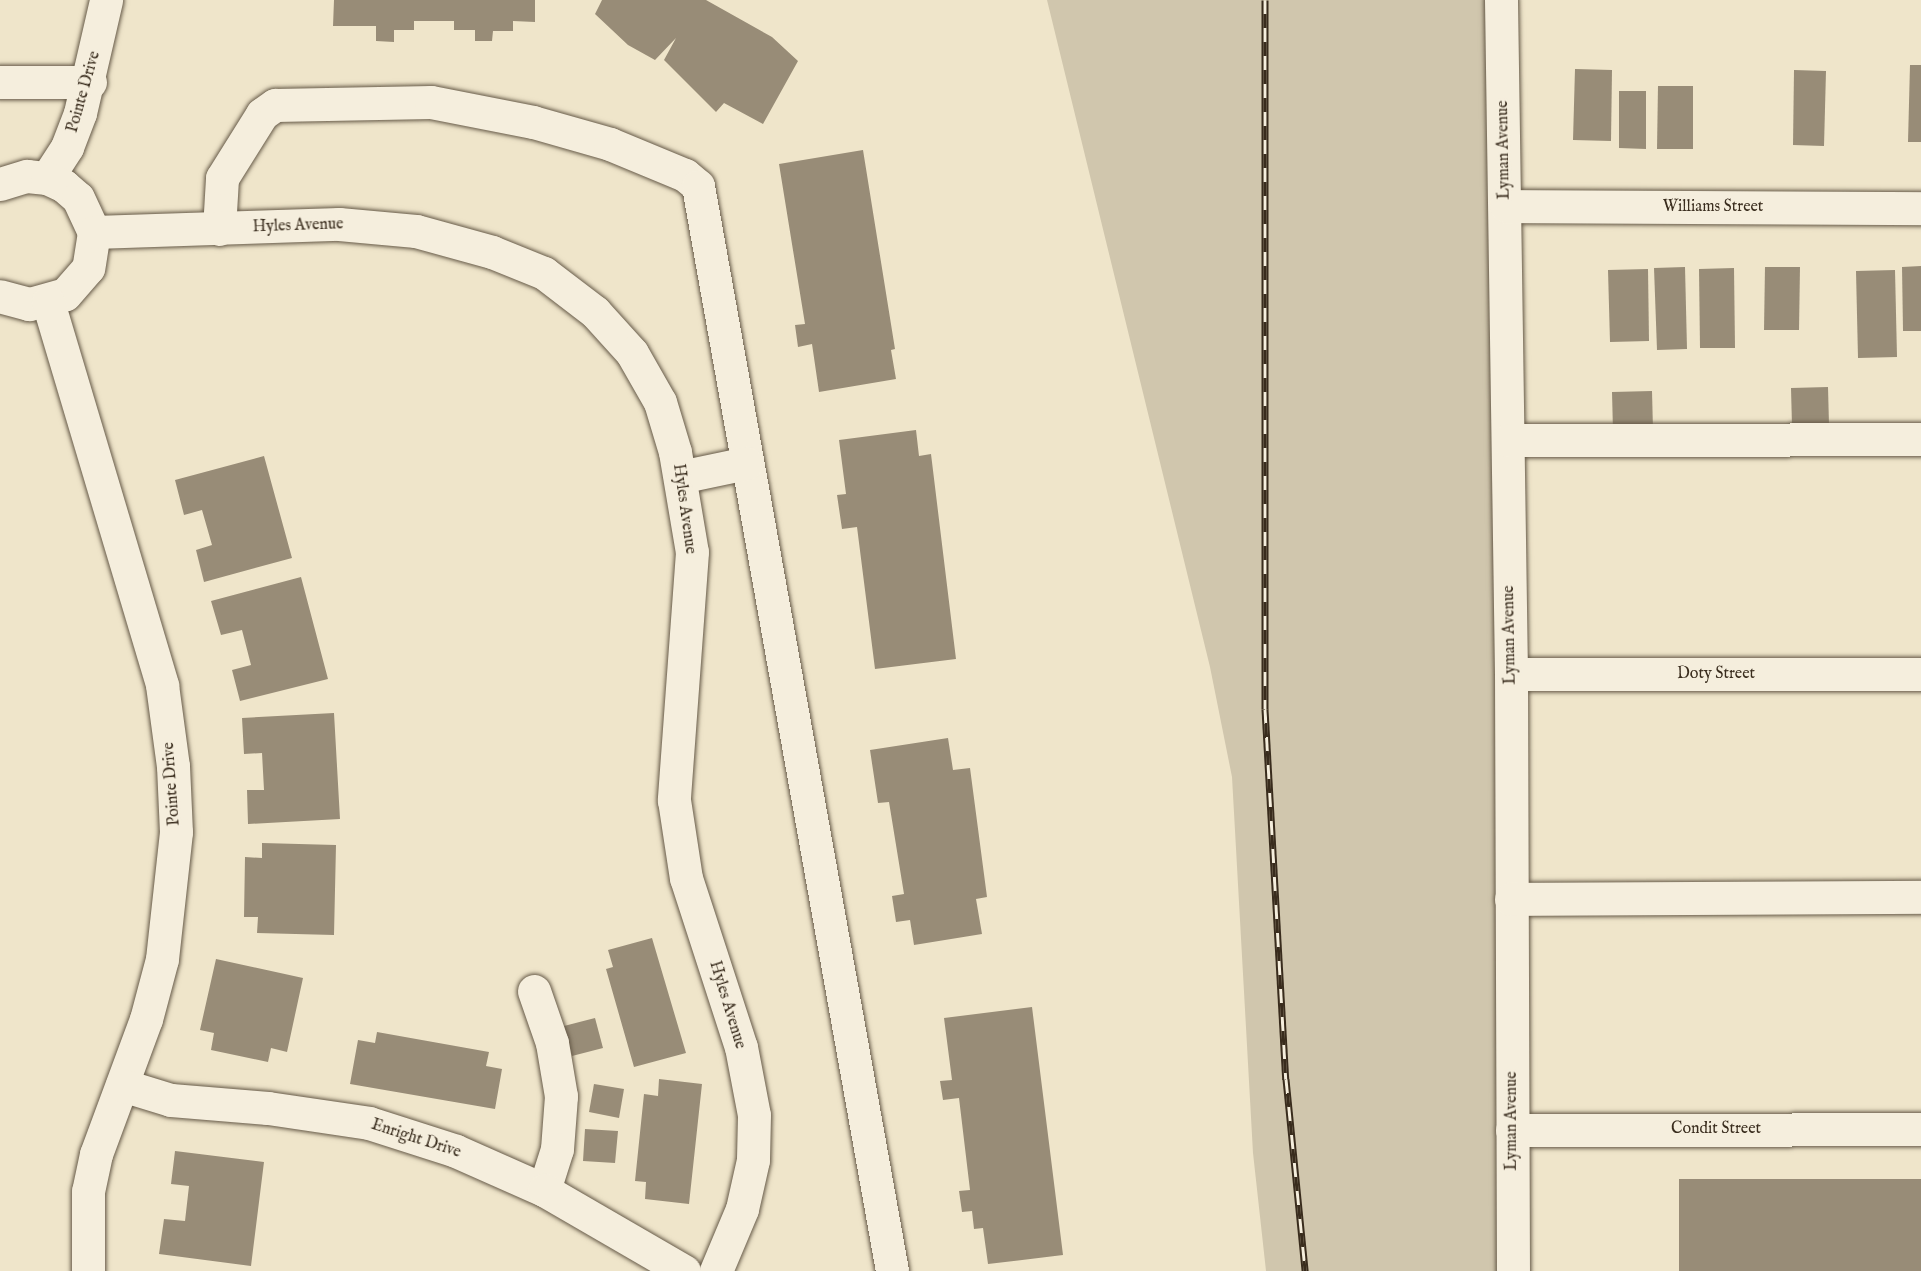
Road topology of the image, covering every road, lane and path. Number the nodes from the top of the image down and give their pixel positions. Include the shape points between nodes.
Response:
1 (106, 0) edge
2 (1501, 0) edge
3 (0, 82) edge
4 (90, 82) junction
5 (47, 178) junction
6 (0, 184) edge
7 (1506, 206) junction
8 (1921, 208) edge
9 (219, 229) junction
10 (94, 232) junction
11 (0, 296) edge
12 (48, 302) junction
13 (1921, 439) edge
14 (1508, 440) junction
15 (747, 463) junction
16 (680, 477) junction
17 (1511, 674) junction
18 (1921, 674) edge
19 (1921, 897) edge
20 (1511, 899) junction
21 (534, 991) dead end
22 (122, 1085) junction
23 (1921, 1129) edge
24 (1512, 1130) junction
25 (544, 1190) junction
26 (88, 1271) edge
27 (684, 1271) edge
28 (716, 1271) edge
29 (892, 1271) edge
30 (1513, 1271) edge

1 - 4 street, Pointe Drive
2 - 7 street, Lyman Avenue
3 - 4 street
4 - 5 street, Pointe Drive via 67,147
5 - 6 street via 27,176
5 - 10 street via 78,198
7 - 8 street, Williams Street
7 - 14 street, Lyman Avenue
9 - 10 street, Hyles Avenue
9 - 15 street via 222,178 262,114 276,105 430,102 533,122 610,144 685,176 698,186 703,201
9 - 16 street, Hyles Avenue via 339,224 416,231 492,252 544,273 595,312 632,353 660,402
10 - 12 street via 88,268 78,283
11 - 12 street via 28,304
12 - 22 street, Pointe Drive via 162,684 173,766 176,832 162,959
13 - 14 street
14 - 17 street, Lyman Avenue
15 - 16 street
15 - 29 street
16 - 28 street, Hyles Avenue via 692,562 674,800 686,878 741,1047 754,1114 753,1160 742,1209
17 - 18 street, Doty Street
17 - 20 street, Lyman Avenue
19 - 20 street
20 - 24 street, Lyman Avenue
21 - 25 street via 552,1043 561,1096 557,1149
22 - 25 street, Enright Drive via 171,1100 268,1108 369,1124 456,1151
22 - 26 street, Pointe Drive via 96,1154 88,1191
23 - 24 street, Condit Street
24 - 30 street, Lyman Avenue
25 - 27 street, Enright Drive

